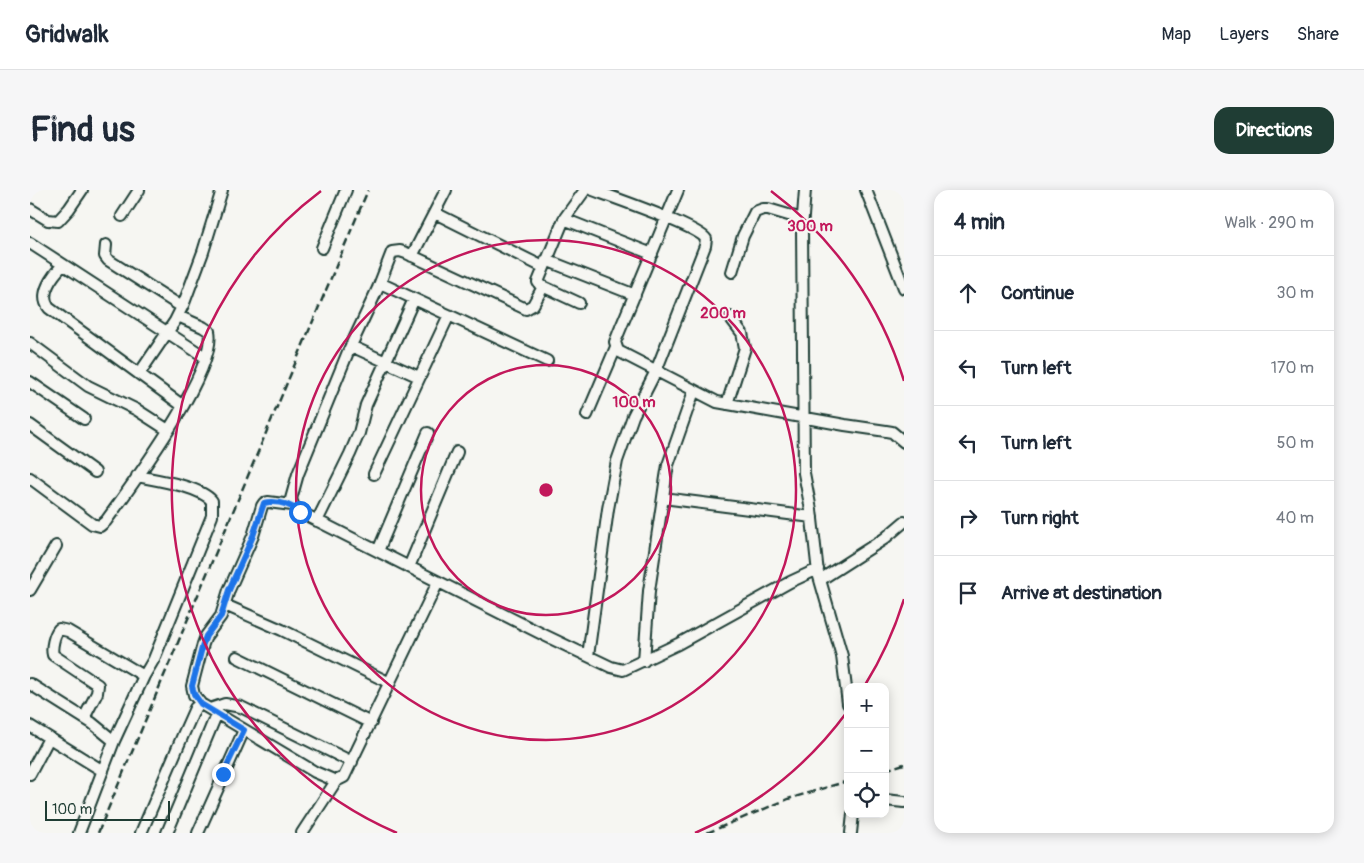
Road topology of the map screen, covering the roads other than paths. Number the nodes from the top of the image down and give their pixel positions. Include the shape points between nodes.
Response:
1 (82, 190) edge
2 (139, 190) edge
3 (346, 190) edge
4 (446, 190) edge
5 (585, 190) edge
6 (593, 190) edge
7 (678, 190) edge
8 (805, 190) edge
9 (866, 190) edge
10 (219, 192) edge
11 (30, 209) edge
12 (435, 213) junction
13 (122, 216) dead end
14 (667, 218) junction
15 (564, 219) junction
16 (802, 219) junction
17 (30, 243) edge
18 (106, 245) dead end
19 (322, 248) dead end
20 (652, 254) junction
21 (412, 256) junction
22 (544, 263) junction
23 (63, 265) junction
24 (732, 272) dead end
25 (380, 283) junction
26 (543, 287) junction
27 (904, 288) edge
28 (635, 295) junction
29 (414, 299) junction
30 (579, 303) dead end
31 (180, 311) junction
32 (449, 315) junction
33 (730, 317) dead end
34 (167, 333) junction
35 (31, 345) edge
36 (351, 346) junction
37 (616, 347) junction
38 (205, 357) junction
39 (547, 361) dead end
40 (385, 362) junction
41 (656, 371) junction
42 (139, 374) junction
43 (419, 376) junction
44 (30, 382) edge
45 (694, 391) junction
46 (727, 404) junction
47 (183, 406) junction
48 (587, 415) dead end
49 (84, 418) dead end
50 (803, 418) junction
51 (30, 426) edge
52 (168, 430) junction
53 (428, 433) dead end
54 (904, 442) edge
55 (457, 452) dead end
56 (95, 472) dead end
57 (374, 474) dead end
58 (137, 476) junction
59 (30, 478) edge
60 (663, 498) junction
61 (292, 505) junction
62 (812, 517) junction
63 (317, 521) junction
64 (904, 522) edge
65 (56, 546) dead end
66 (378, 552) junction
67 (409, 567) junction
68 (818, 569) junction
69 (820, 580) junction
70 (438, 582) junction
71 (30, 590) edge
72 (225, 606) junction
73 (588, 656) junction
74 (237, 657) dead end
75 (644, 661) junction
76 (144, 676) junction
77 (390, 683) junction
78 (845, 683) edge
79 (30, 684) edge
80 (210, 709) junction
81 (84, 718) junction
82 (371, 723) junction
83 (30, 726) edge
84 (244, 730) junction
85 (49, 738) junction
86 (114, 741) junction
87 (352, 762) junction
88 (103, 771) junction
89 (30, 774) edge
90 (336, 781) junction
91 (889, 800) edge
92 (904, 802) edge
93 (853, 818) edge
94 (79, 833) edge
95 (141, 833) edge
96 (167, 833) edge
97 (198, 833) edge
98 (302, 833) edge
99 (851, 833) edge

1 - 11 street via 58,221
2 - 13 street
3 - 19 street
4 - 12 street
5 - 15 street
6 - 14 street
7 - 14 street
8 - 16 street
9 - 27 street
10 - 31 street via 203,252
12 - 21 street
12 - 22 street
14 - 20 street
14 - 41 street via 700,232 706,243
15 - 20 street
15 - 22 street
16 - 24 street via 763,208 755,212 743,236
16 - 50 street
17 - 23 street
18 - 31 street via 108,260
20 - 28 street
21 - 25 street via 400,251 392,252
21 - 26 street via 526,309 533,305
22 - 26 street via 538,282
22 - 28 street
23 - 34 street
23 - 42 street via 50,281 45,299 48,308
25 - 29 street
25 - 36 street
26 - 30 street
28 - 37 street via 615,342
29 - 32 street
29 - 40 street
31 - 34 street
31 - 38 street via 209,331
32 - 39 street
32 - 43 street
33 - 46 street via 742,333 745,348
34 - 38 street
34 - 42 street
35 - 52 street via 88,386 137,410
36 - 40 street
36 - 61 street via 298,474 291,494
37 - 41 street via 621,353
37 - 48 street
38 - 47 street
40 - 43 street
40 - 63 street via 366,405 354,444
41 - 45 street
41 - 73 street via 633,416 617,461
42 - 47 street
43 - 57 street
44 - 49 street
45 - 46 street
45 - 60 street via 668,465
46 - 50 street
47 - 52 street
50 - 54 street via 892,432
50 - 62 street via 804,474
51 - 56 street
52 - 58 street
53 - 66 street
55 - 67 street
58 - 59 street via 100,526 92,524
58 - 76 street via 201,493 209,497 213,507 186,583 154,660
60 - 62 street
60 - 75 street via 649,591
61 - 63 street
61 - 72 street via 264,503
62 - 68 street
63 - 66 street
64 - 69 street via 884,539
65 - 71 street
66 - 67 street
67 - 70 street
68 - 69 street
68 - 75 street
69 - 78 street via 842,656
70 - 73 street
70 - 77 street
72 - 77 street
72 - 80 street via 206,636 192,686 194,694
73 - 75 street via 623,670
74 - 82 street
76 - 81 street via 68,631 58,629 53,655 98,685 97,694
76 - 86 street
77 - 82 street
79 - 81 street
80 - 84 street
80 - 87 street via 225,704 241,706
80 - 95 street via 195,708
80 - 96 street
81 - 86 street
82 - 87 street
83 - 85 street
84 - 90 street
84 - 97 street
85 - 88 street
85 - 89 street
86 - 88 street
87 - 90 street via 344,777
88 - 94 street
90 - 98 street
91 - 92 street
93 - 99 street

